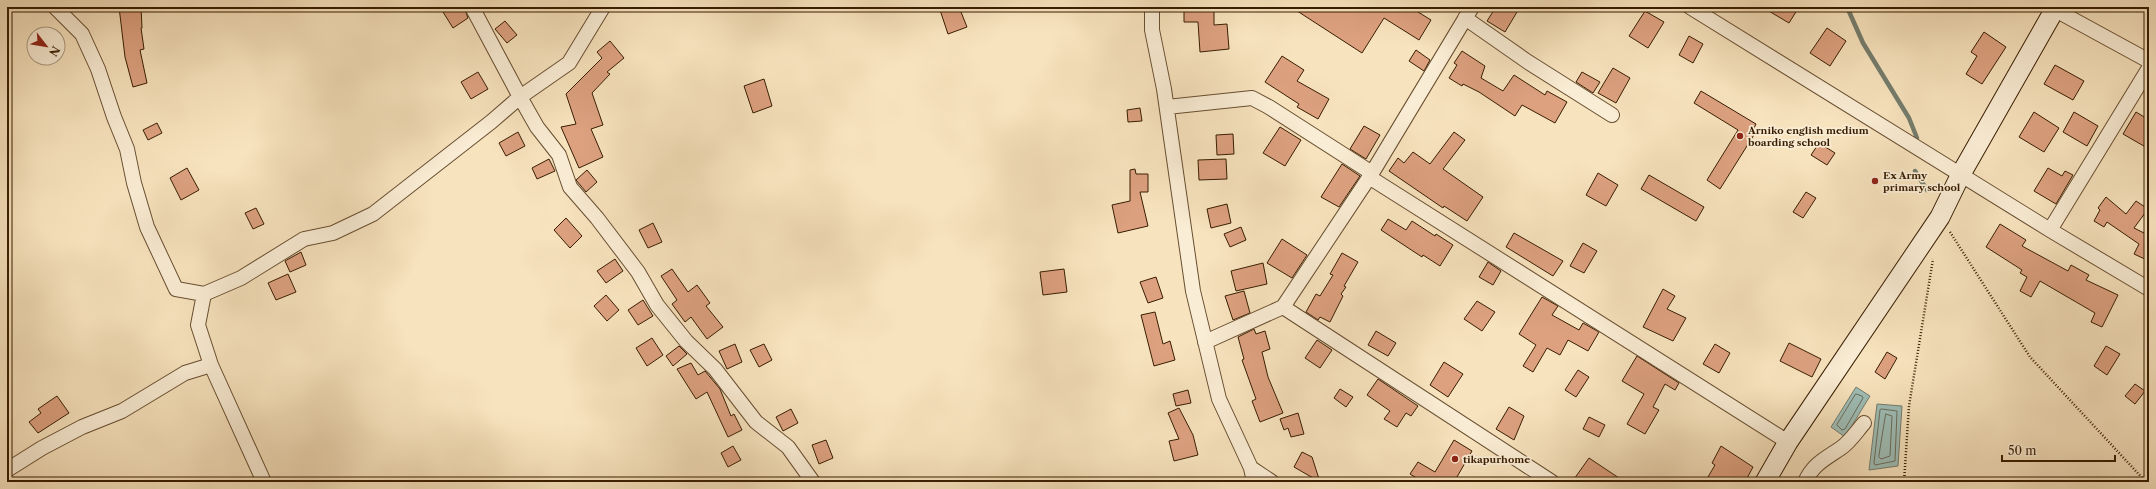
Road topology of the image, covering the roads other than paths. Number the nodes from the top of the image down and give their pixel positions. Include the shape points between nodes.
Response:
1 (55, 7) edge
2 (472, 7) edge
3 (602, 7) edge
4 (1152, 7) edge
5 (1690, 7) edge
6 (2054, 8) edge
7 (1469, 12) edge
8 (2149, 61) edge
9 (2149, 68) edge
10 (520, 97) junction
11 (1167, 108) junction
12 (1612, 115) dead end
13 (1961, 174) junction
14 (1370, 175) junction
15 (2050, 230) junction
16 (2149, 289) edge
17 (204, 294) junction
18 (1283, 307) junction
19 (1205, 342) junction
20 (212, 365) junction
21 (1864, 422) dead end
22 (1788, 442) junction
23 (1251, 468) junction
24 (7, 470) edge
25 (264, 482) edge
26 (814, 482) edge
27 (1254, 482) edge
28 (1272, 482) edge
29 (1552, 482) edge
30 (1765, 482) edge
31 (1805, 482) edge

1 - 17 street via 82,34 98,68 114,118 128,149 134,183 147,227 176,289
2 - 10 street
3 - 10 street via 569,63
4 - 11 street via 1152,30
5 - 13 street
6 - 8 street
6 - 13 street
7 - 12 street via 1528,62
7 - 14 street
9 - 15 street
10 - 17 street via 373,214 333,233 304,239 241,278
10 - 26 street via 537,127 559,155 570,187 638,272 657,305 686,341 715,369 756,422 788,447
11 - 14 street via 1252,98
11 - 19 street via 1193,291
13 - 15 street
13 - 22 street via 1940,217
14 - 18 street
14 - 22 street
15 - 16 street
17 - 20 street via 198,325
18 - 19 street
18 - 29 street
19 - 23 street via 1219,399
20 - 24 street via 185,373 122,411 42,448
20 - 25 street
21 - 31 street via 1842,448 1812,468
22 - 30 street
23 - 27 street
23 - 28 street

